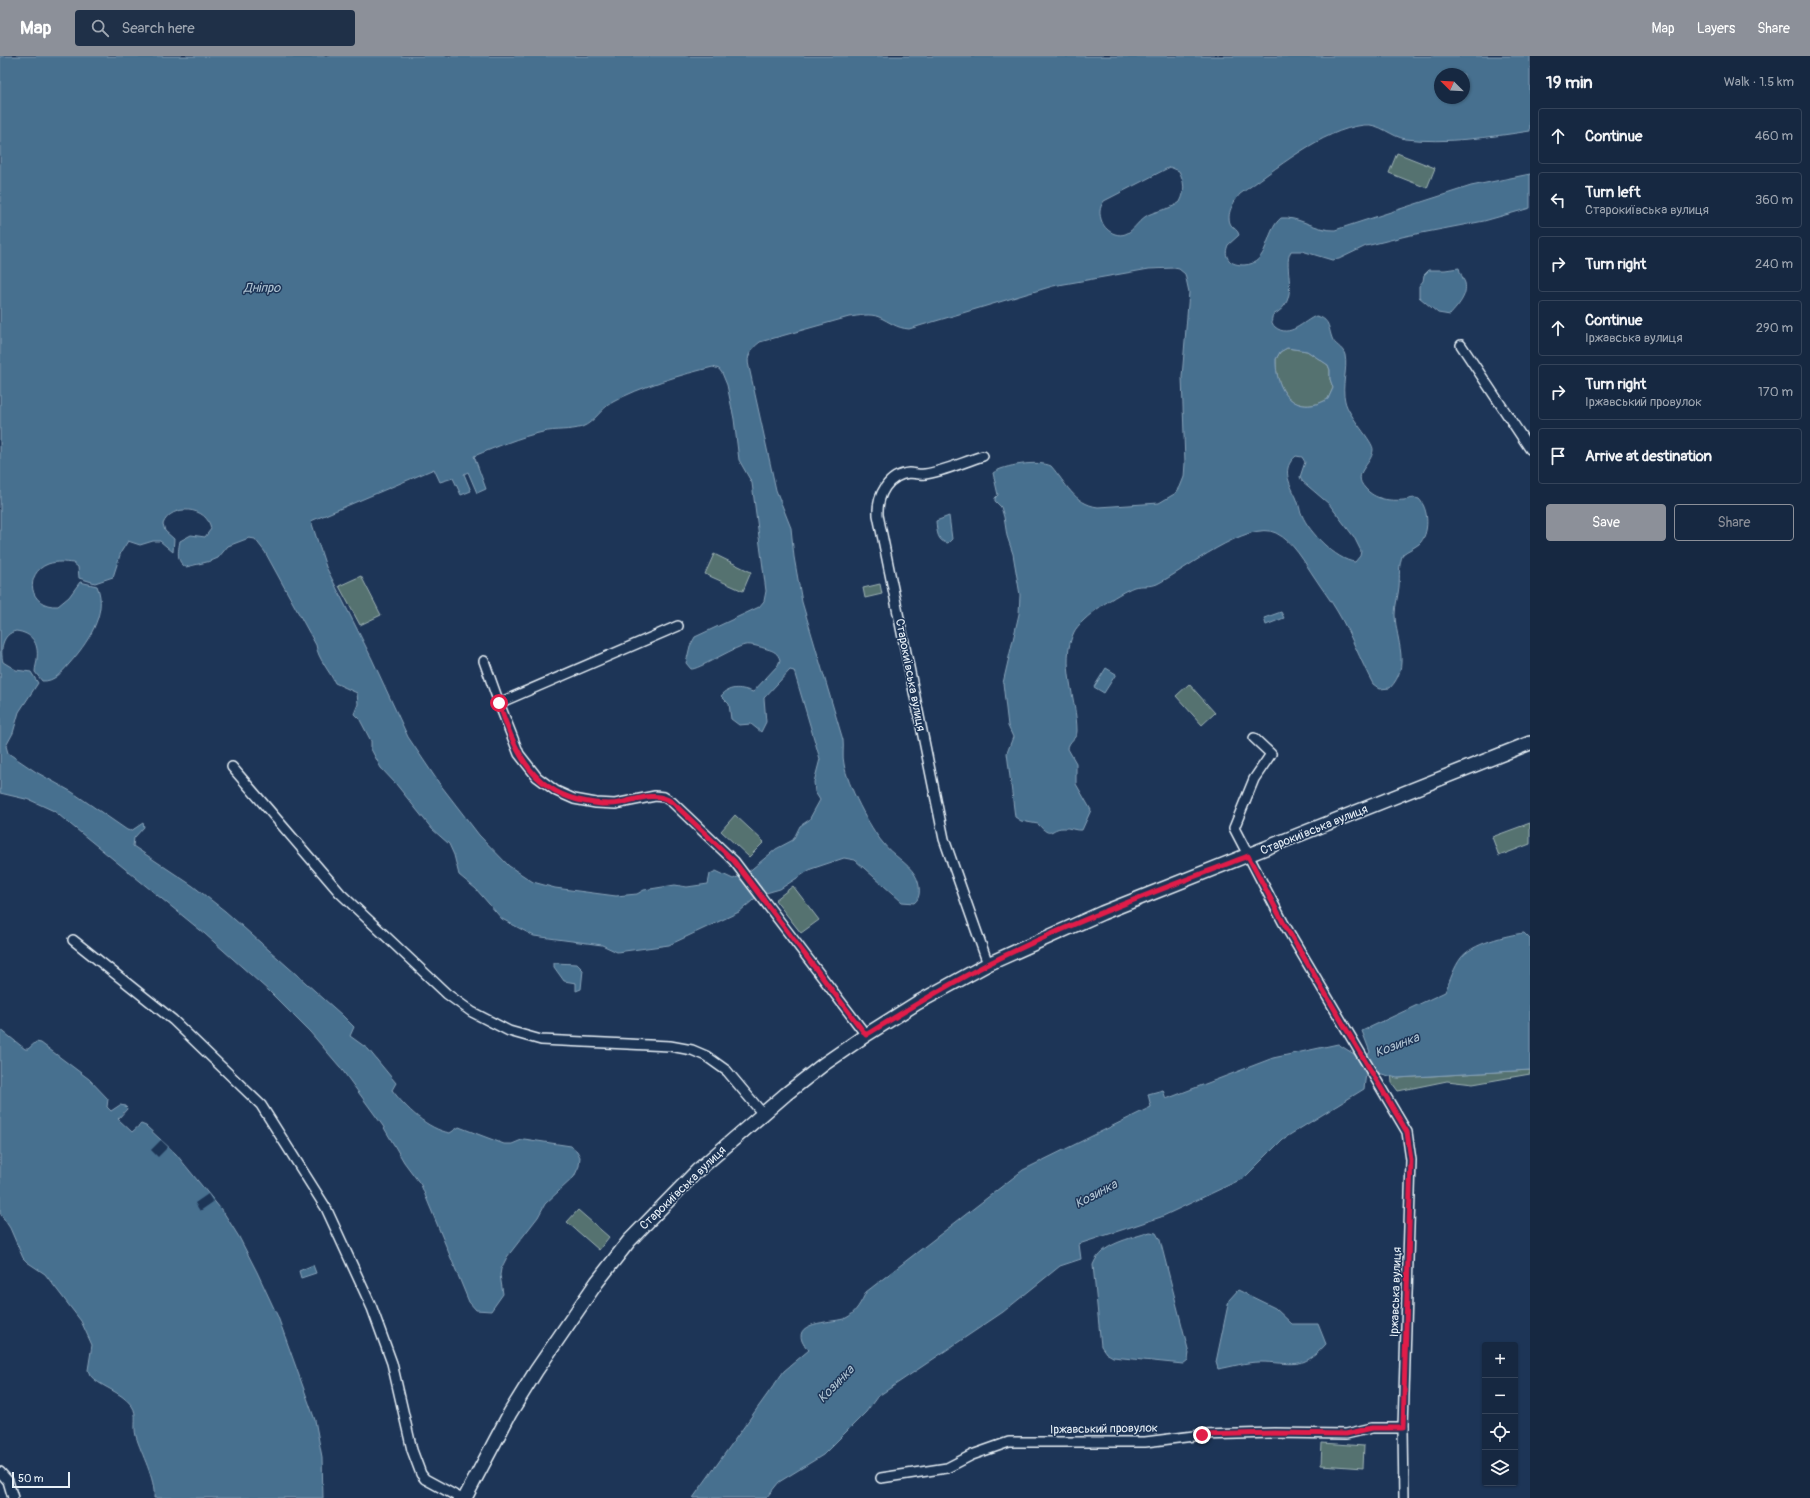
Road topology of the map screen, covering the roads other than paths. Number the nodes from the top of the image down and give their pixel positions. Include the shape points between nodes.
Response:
1 (1460, 345) dead end
2 (1530, 449) edge
3 (984, 456) dead end
4 (678, 626) dead end
5 (484, 661) dead end
6 (499, 703) junction
7 (1254, 738) dead end
8 (1530, 743) edge
9 (232, 767) dead end
10 (1248, 856) junction
11 (73, 940) dead end
12 (988, 964) junction
13 (866, 1035) junction
14 (764, 1114) junction
15 (1403, 1428) junction
16 (0, 1472) edge
17 (881, 1478) dead end
18 (13, 1498) edge
19 (460, 1498) edge
20 (465, 1498) edge
21 (1404, 1498) edge

1 - 2 street
3 - 12 street, Старокиївська вулиця via 924,474 909,473 895,477 881,494 878,515 944,838
4 - 6 street
5 - 6 street
6 - 13 street via 519,754 537,777 550,788 574,799 602,804 650,796 664,797 672,802 734,861
7 - 10 street, Іржавська вулиця via 1271,754 1254,779 1234,828
8 - 10 street, Старокиївська вулиця
9 - 14 street via 353,906 447,994 472,1012 509,1031 541,1040 670,1046 692,1050 706,1056 727,1071
10 - 12 street, Старокиївська вулиця via 1102,913
10 - 15 street, Іржавська вулиця via 1352,1042 1407,1132 1411,1160
11 - 19 street via 173,1020 261,1105 326,1208 372,1308 392,1363 412,1450 421,1474 425,1479
12 - 13 street, Старокиївська вулиця via 917,1003
13 - 14 street, Старокиївська вулиця via 824,1064
14 - 20 street, Старокиївська вулиця via 674,1194 629,1241 597,1282 520,1395
15 - 17 street, Іржавський провулок via 1372,1428 1346,1434 1202,1435 1145,1442 1009,1442 972,1455 947,1468
15 - 21 street, Іржавська вулиця
16 - 18 street via 8,1481

